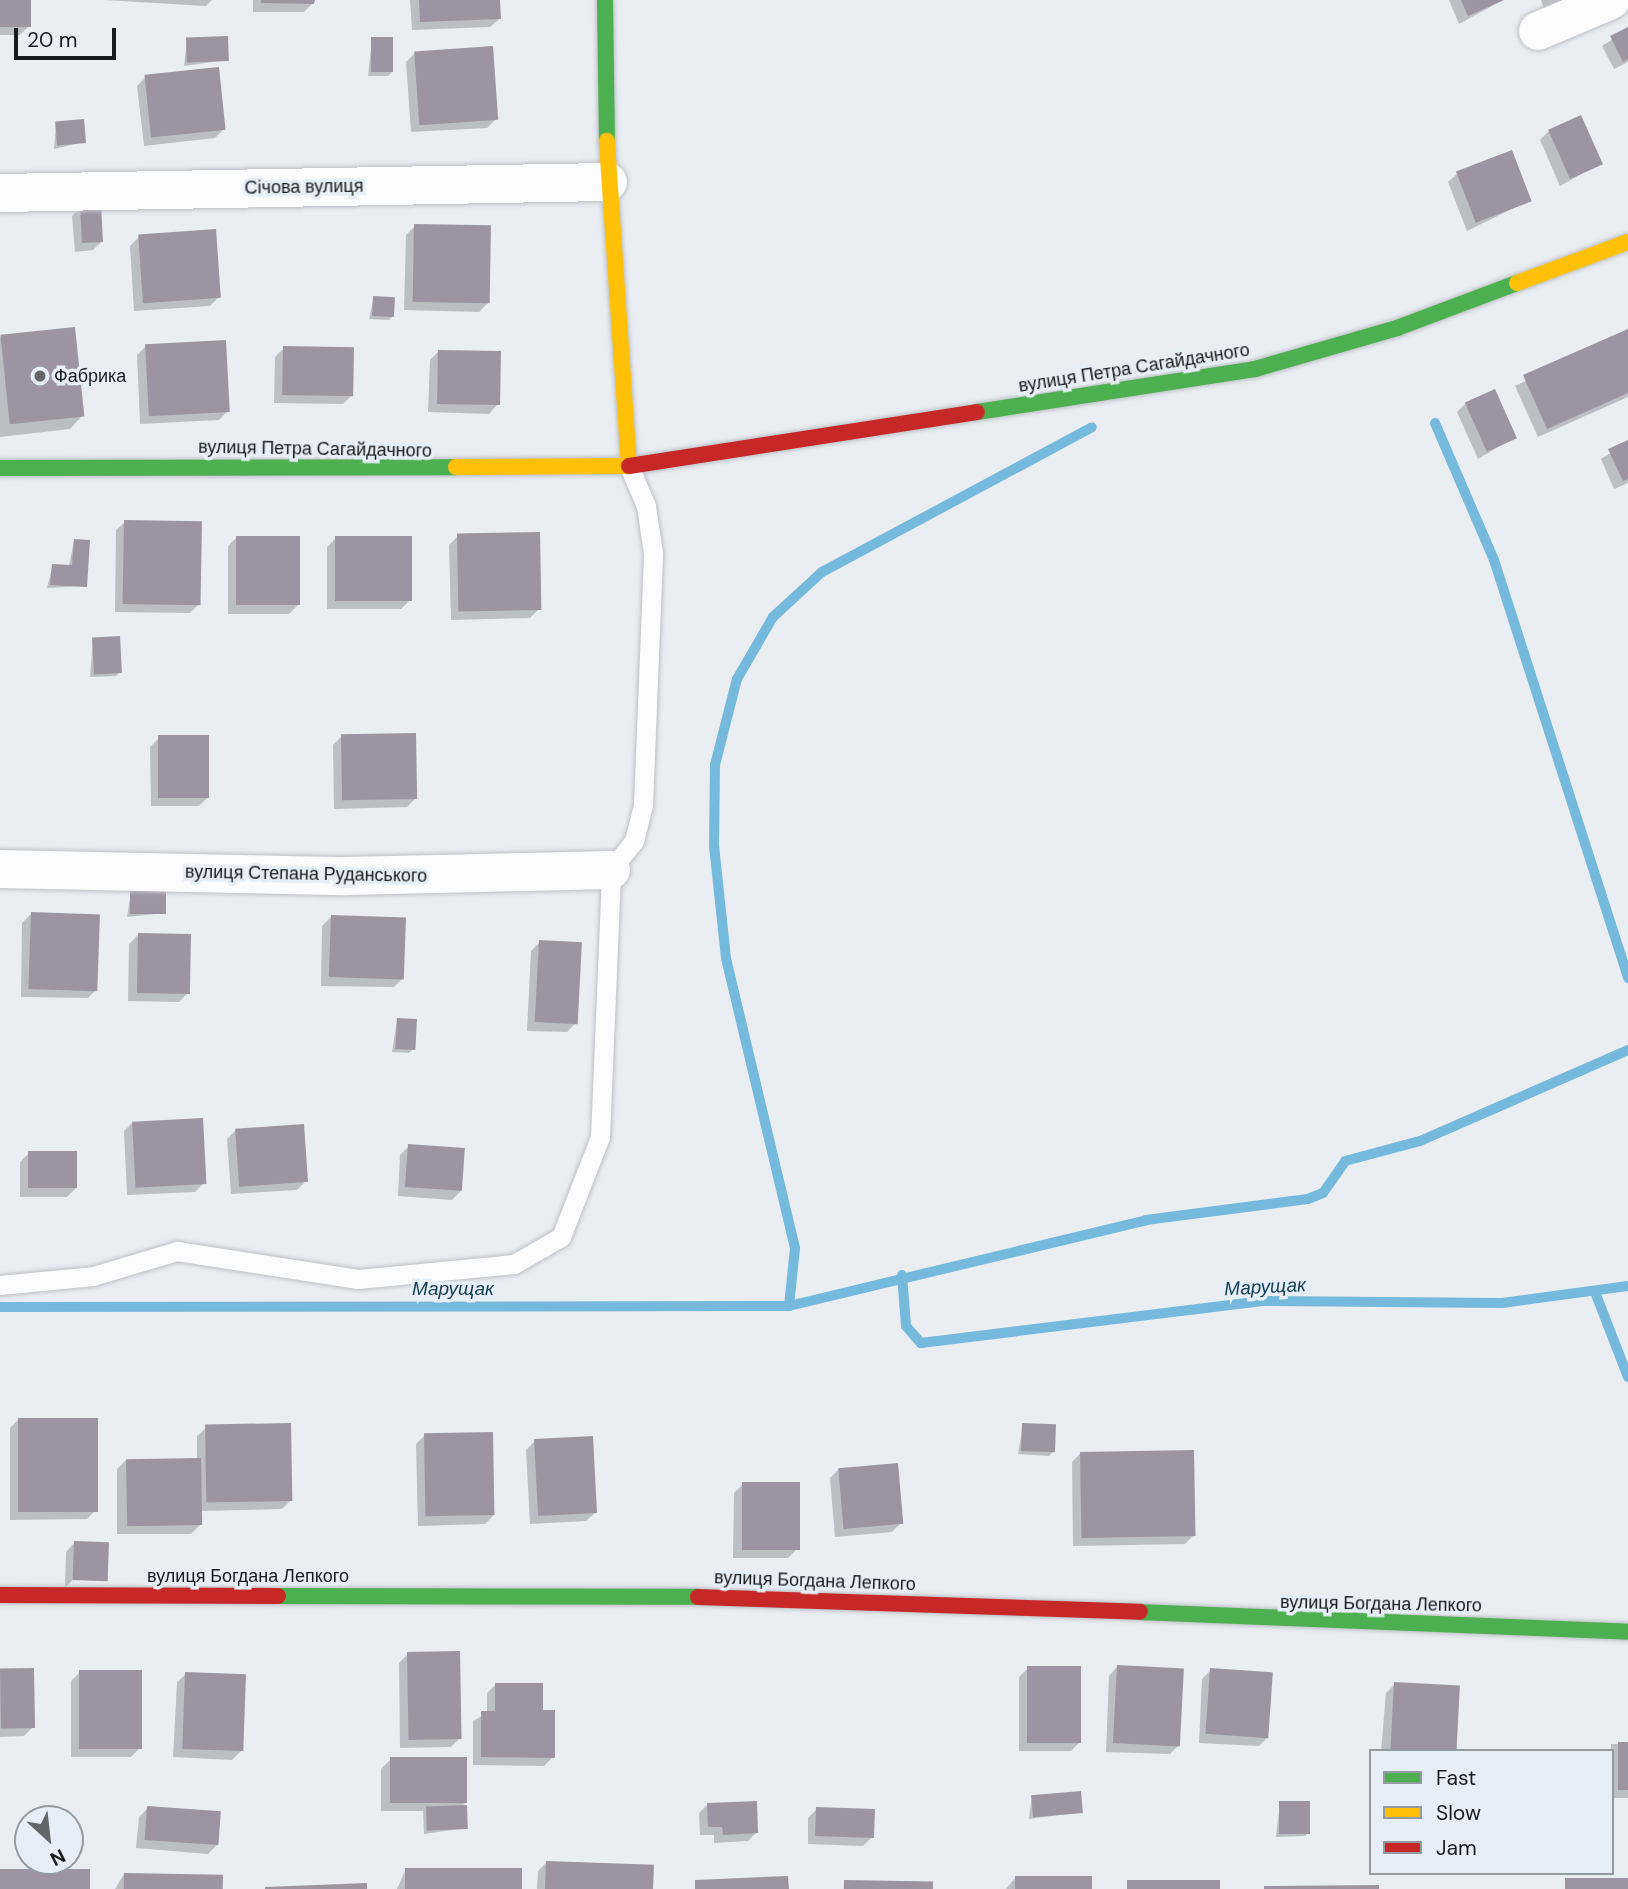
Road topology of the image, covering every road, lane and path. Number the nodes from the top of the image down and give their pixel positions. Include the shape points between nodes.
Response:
1 (605, 0) edge
2 (1611, 0) edge
3 (1538, 31) dead end
4 (608, 182) junction
5 (0, 192) edge
6 (1628, 242) edge
7 (629, 466) junction
8 (0, 468) edge
9 (0, 869) edge
10 (611, 870) junction
11 (0, 1285) edge
12 (0, 1595) edge
13 (1628, 1632) edge

1 - 4 street
2 - 3 street
4 - 5 street, Січова вулиця
4 - 7 street
6 - 7 street, вулиця Петра Сагайдачного via 1397,328 1255,369
7 - 8 street, вулиця Петра Сагайдачного
7 - 10 lane via 646,506 653,554 643,805 634,841
9 - 10 street, вулиця Степана Руданського via 346,876
10 - 11 lane via 600,1137 561,1237 514,1264 358,1279 177,1251 93,1276
12 - 13 street, вулиця Богдана Лепкого via 792,1597

